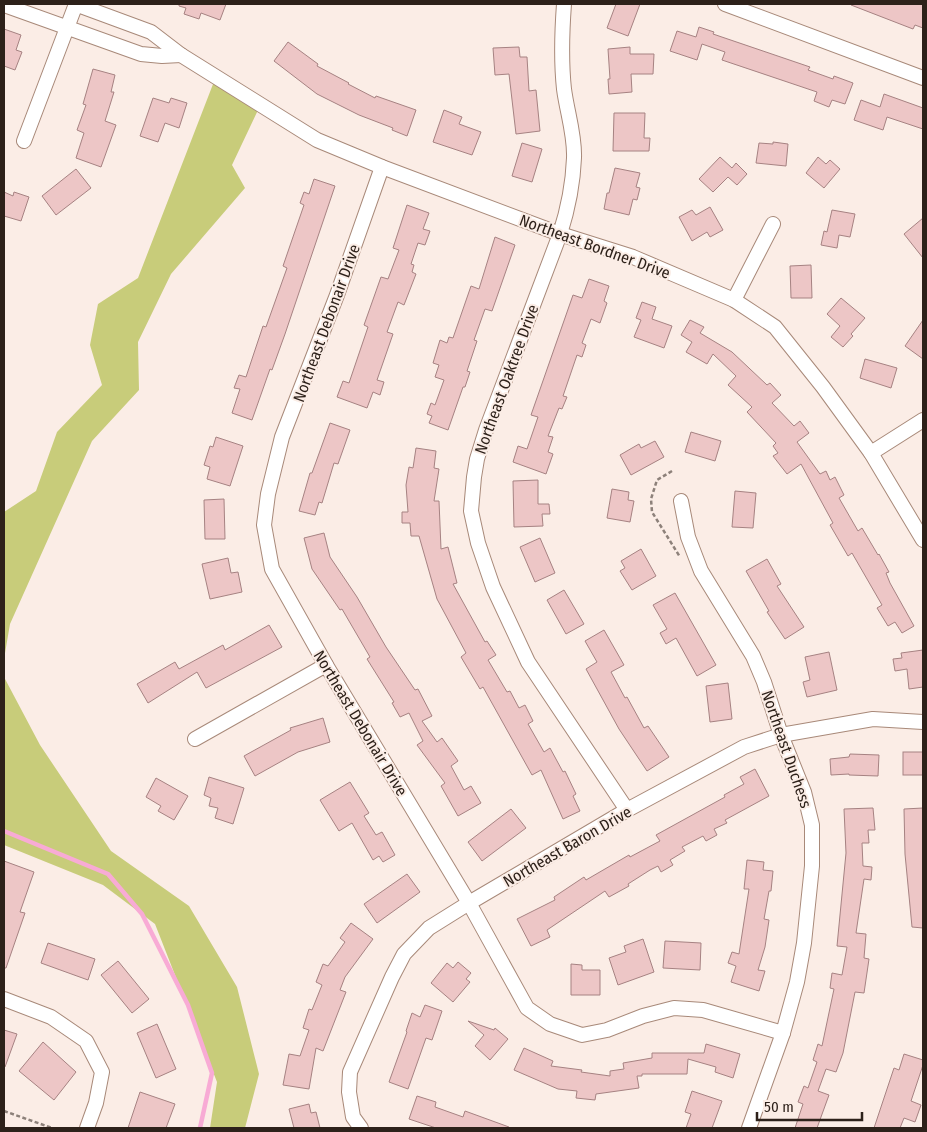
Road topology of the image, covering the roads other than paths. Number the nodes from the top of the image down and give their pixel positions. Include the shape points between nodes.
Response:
1 (76, 4) edge
2 (564, 4) edge
3 (725, 4) edge
4 (4, 5) edge
5 (67, 27) junction
6 (181, 55) junction
7 (923, 78) edge
8 (24, 141) dead end
9 (382, 167) junction
10 (773, 224) dead end
11 (560, 234) junction
12 (734, 300) junction
13 (923, 420) edge
14 (871, 453) junction
15 (682, 501) dead end
16 (923, 540) edge
17 (326, 665) junction
18 (923, 722) edge
19 (781, 734) junction
20 (195, 739) dead end
21 (627, 810) junction
22 (469, 903) junction
23 (4, 999) edge
24 (783, 1034) junction
25 (87, 1128) edge
26 (361, 1128) edge
27 (749, 1128) edge

1 - 5 street
1 - 6 street, Northeast Bordner Drive via 151,32
2 - 11 street, Northeast Oaktree Drive via 564,88 574,156 570,203
3 - 7 street
4 - 5 street
5 - 6 street via 142,54
5 - 8 street
6 - 9 street, Northeast Bordner Drive via 317,140
9 - 11 street, Northeast Bordner Drive
9 - 17 street, Northeast Debonair Drive via 337,296 282,437 264,525 272,569
10 - 12 street
11 - 12 street, Northeast Bordner Drive via 633,257
11 - 21 street, Northeast Oaktree Drive via 486,430 474,476 472,511 478,543 493,587 528,662
12 - 14 street, Northeast Bordner Drive via 775,327
13 - 14 street
14 - 16 street, Northeast Bordner Drive
15 - 19 street, Northeast Duchess via 688,537 702,571 753,656
17 - 20 street
17 - 22 street, Northeast Debonair Drive
18 - 19 street, Northeast Baron Drive via 873,720
19 - 21 street, Northeast Baron Drive via 744,747
19 - 24 street, Northeast Duchess via 804,792 812,825 812,866 804,943
21 - 22 street, Northeast Baron Drive
22 - 24 street, Northeast Debonair Drive via 527,1008 550,1024 582,1035 674,1008 704,1010
22 - 26 street, Northeast Baron Drive via 429,928 404,954 392,977 350,1072 353,1117
23 - 25 street via 51,1018 86,1041 102,1072
24 - 27 street, Northeast Duchess

